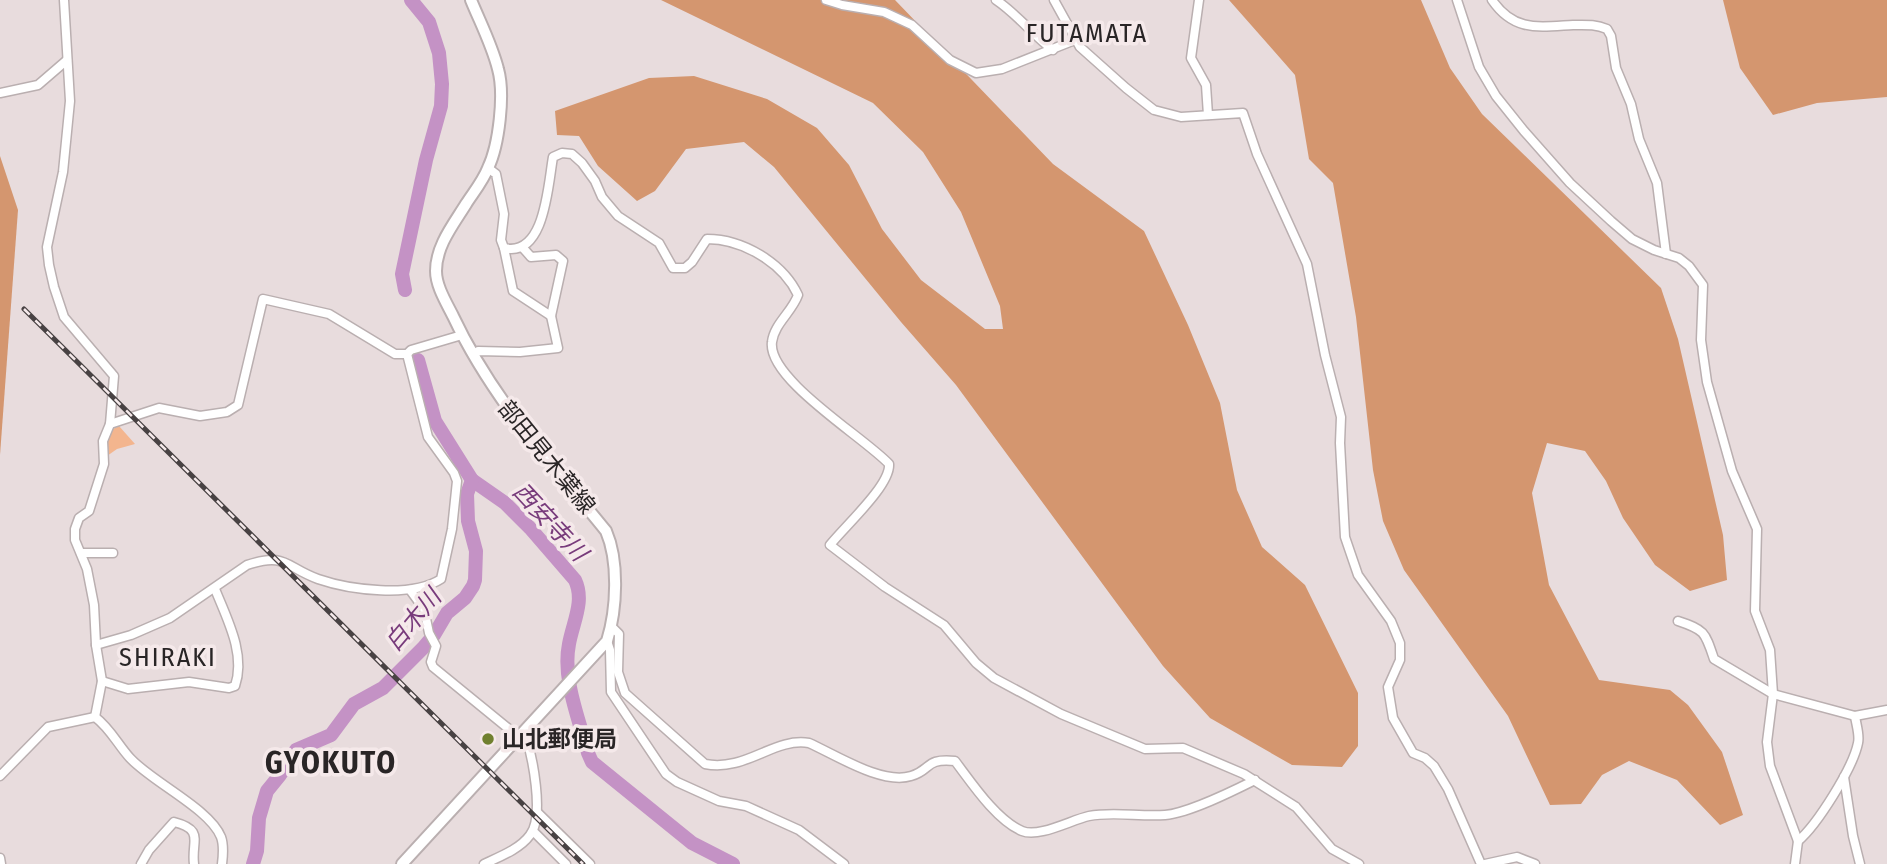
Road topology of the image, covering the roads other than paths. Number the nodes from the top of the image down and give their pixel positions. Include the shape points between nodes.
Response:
1 (64, 0) edge
2 (471, 0) edge
3 (826, 0) edge
4 (996, 0) edge
5 (1055, 0) edge
6 (1199, 0) edge
7 (1457, 0) edge
8 (1492, 0) edge
9 (1075, 40) junction
10 (1053, 50) junction
11 (66, 60) junction
12 (0, 93) edge
13 (1208, 115) junction
14 (488, 168) junction
15 (504, 248) junction
16 (523, 248) junction
17 (1666, 254) junction
18 (551, 316) junction
19 (462, 335) junction
20 (407, 354) junction
21 (473, 355) junction
22 (110, 424) junction
23 (81, 553) junction
24 (113, 553) dead end
25 (215, 589) junction
26 (410, 590) junction
27 (1678, 621) dead end
28 (611, 627) junction
29 (607, 641) junction
30 (96, 645) junction
31 (102, 681) junction
32 (1773, 694) junction
33 (1887, 710) edge
34 (1855, 716) junction
35 (95, 717) junction
36 (522, 735) junction
37 (0, 776) edge
38 (1844, 777) junction
39 (1255, 780) junction
40 (537, 812) junction
41 (533, 831) junction
42 (1798, 841) junction
43 (0, 858) edge
44 (1, 864) edge
45 (141, 864) edge
46 (194, 864) edge
47 (222, 864) edge
48 (402, 864) edge
49 (484, 864) edge
50 (566, 864) edge
51 (590, 864) edge
52 (843, 864) edge
53 (1359, 864) edge
54 (1483, 864) edge
55 (1535, 864) edge
56 (1795, 864) edge
57 (1860, 864) edge

1 - 11 street
2 - 14 main road, 部田見木葉線 via 499,70 499,117
3 - 10 street via 884,12 912,25 950,60 976,73 1002,69
4 - 10 street
5 - 9 street
6 - 13 street via 1191,58 1206,85
7 - 17 street via 1479,67 1524,131 1611,221 1632,239
8 - 17 street via 1521,25 1599,25 1611,36 1616,68 1657,183
9 - 10 street
9 - 13 street via 1154,110 1181,117
11 - 12 street via 38,85
11 - 22 street via 70,101 63,172 47,247 49,265 64,317 114,376
13 - 54 street via 1243,113 1307,264 1341,417 1345,537 1358,575 1391,621 1399,643 1400,660 1388,687 1392,718 1413,753 1434,766
14 - 15 street via 496,174 504,214
14 - 19 main road, 部田見木葉線 via 439,252 436,272
15 - 16 street
15 - 18 street via 513,291
16 - 18 street via 531,257 556,255 563,261
16 - 39 street via 538,231 554,157 562,153 572,154 582,163 618,216 659,243 673,268 685,268 707,239 765,257 790,278 798,295 772,340 774,358 824,412 889,464 890,472 875,493 830,545 937,620 994,678 1061,714 1145,749 1183,748
17 - 32 street via 1689,266 1703,285 1707,382 1732,471 1757,530 1755,611 1770,650
18 - 21 street via 558,348 478,351
19 - 20 street
19 - 21 main road, 部田見木葉線
20 - 22 street via 395,354 329,314 263,299 234,409 200,416 159,408
20 - 26 street via 428,437 457,481 444,573 436,582
21 - 28 main road, 部田見木葉線 via 506,408 606,531 612,546 615,607
22 - 23 street via 103,442 104,464 89,511 75,529
23 - 24 street
23 - 30 street via 94,605
25 - 26 street via 247,565 272,559 338,585
25 - 30 street via 170,618
25 - 31 street via 236,644 235,686 180,682 128,689
26 - 36 street via 425,609 436,646 433,667
27 - 32 street via 1701,629 1714,659
28 - 29 main road, 部田見木葉線
28 - 39 street via 619,634 618,672 625,693 705,764 733,764 797,741 883,777 914,776 933,761 955,761 1003,818 1023,832 1090,816 1167,815
29 - 36 main road, 部田見木葉線
29 - 52 street via 611,692 666,774 719,801 746,806 799,830
30 - 31 street
31 - 35 street
32 - 34 street
32 - 42 street via 1767,742 1770,766
33 - 34 street
34 - 38 street via 1858,742
35 - 37 street via 48,727
35 - 47 street via 132,760 216,828 222,839
36 - 40 street via 530,749
36 - 48 main road, 部田見木葉線
38 - 42 street via 1818,820
38 - 57 street
39 - 53 street via 1296,807 1332,849
40 - 41 street
40 - 51 street
41 - 49 street via 516,848
41 - 50 street
42 - 56 street
43 - 44 street
45 - 46 street via 174,822 193,831
54 - 55 street via 1517,857

